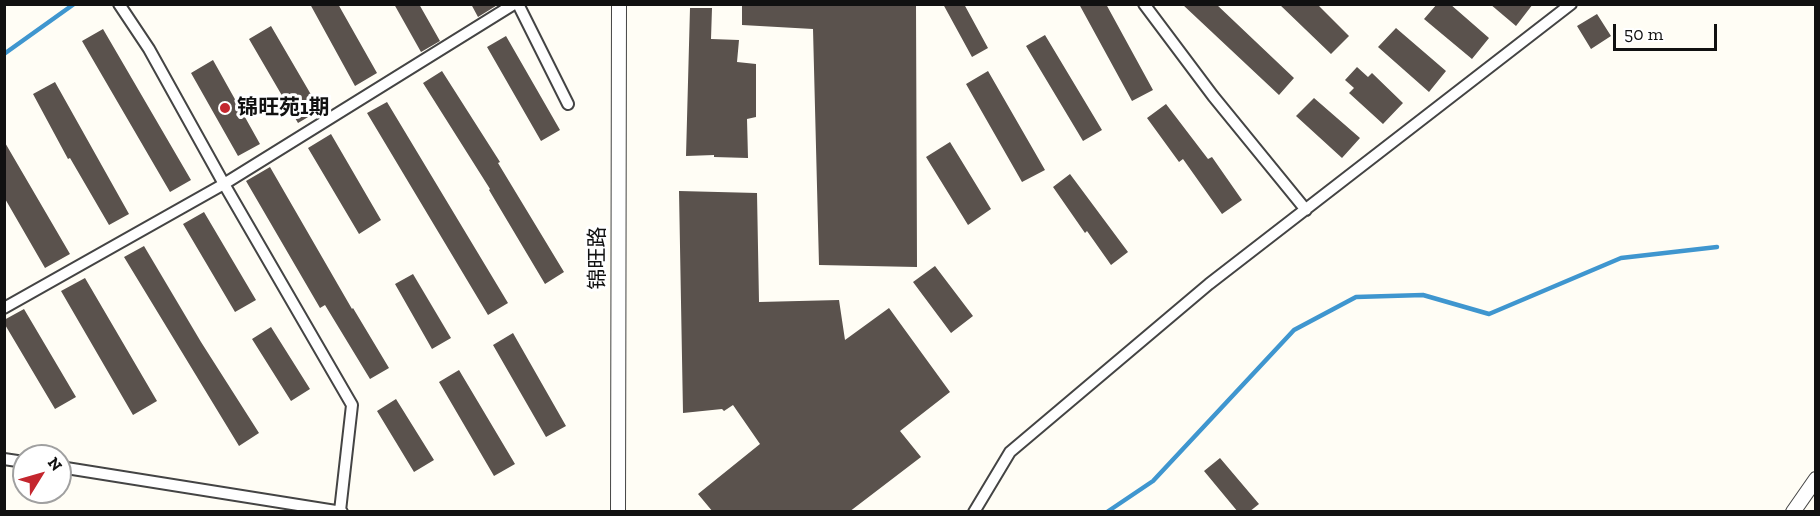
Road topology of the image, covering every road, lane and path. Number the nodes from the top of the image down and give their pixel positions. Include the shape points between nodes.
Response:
1 (119, 4) edge
2 (516, 4) edge
3 (619, 4) edge
4 (1144, 4) edge
5 (1571, 4) edge
6 (568, 104) dead end
7 (224, 184) junction
8 (1306, 210) junction
9 (4, 308) edge
10 (72, 469) edge
11 (1815, 479) edge
12 (341, 511) edge
13 (618, 512) edge
14 (974, 512) edge
15 (1793, 512) edge

1 - 7 street via 150,49
2 - 6 street
2 - 7 street
3 - 13 street, 锦旺路
4 - 8 street
5 - 8 street
7 - 9 street
7 - 12 street via 352,405
8 - 14 street via 1209,284 1010,452
10 - 12 street
11 - 15 street

